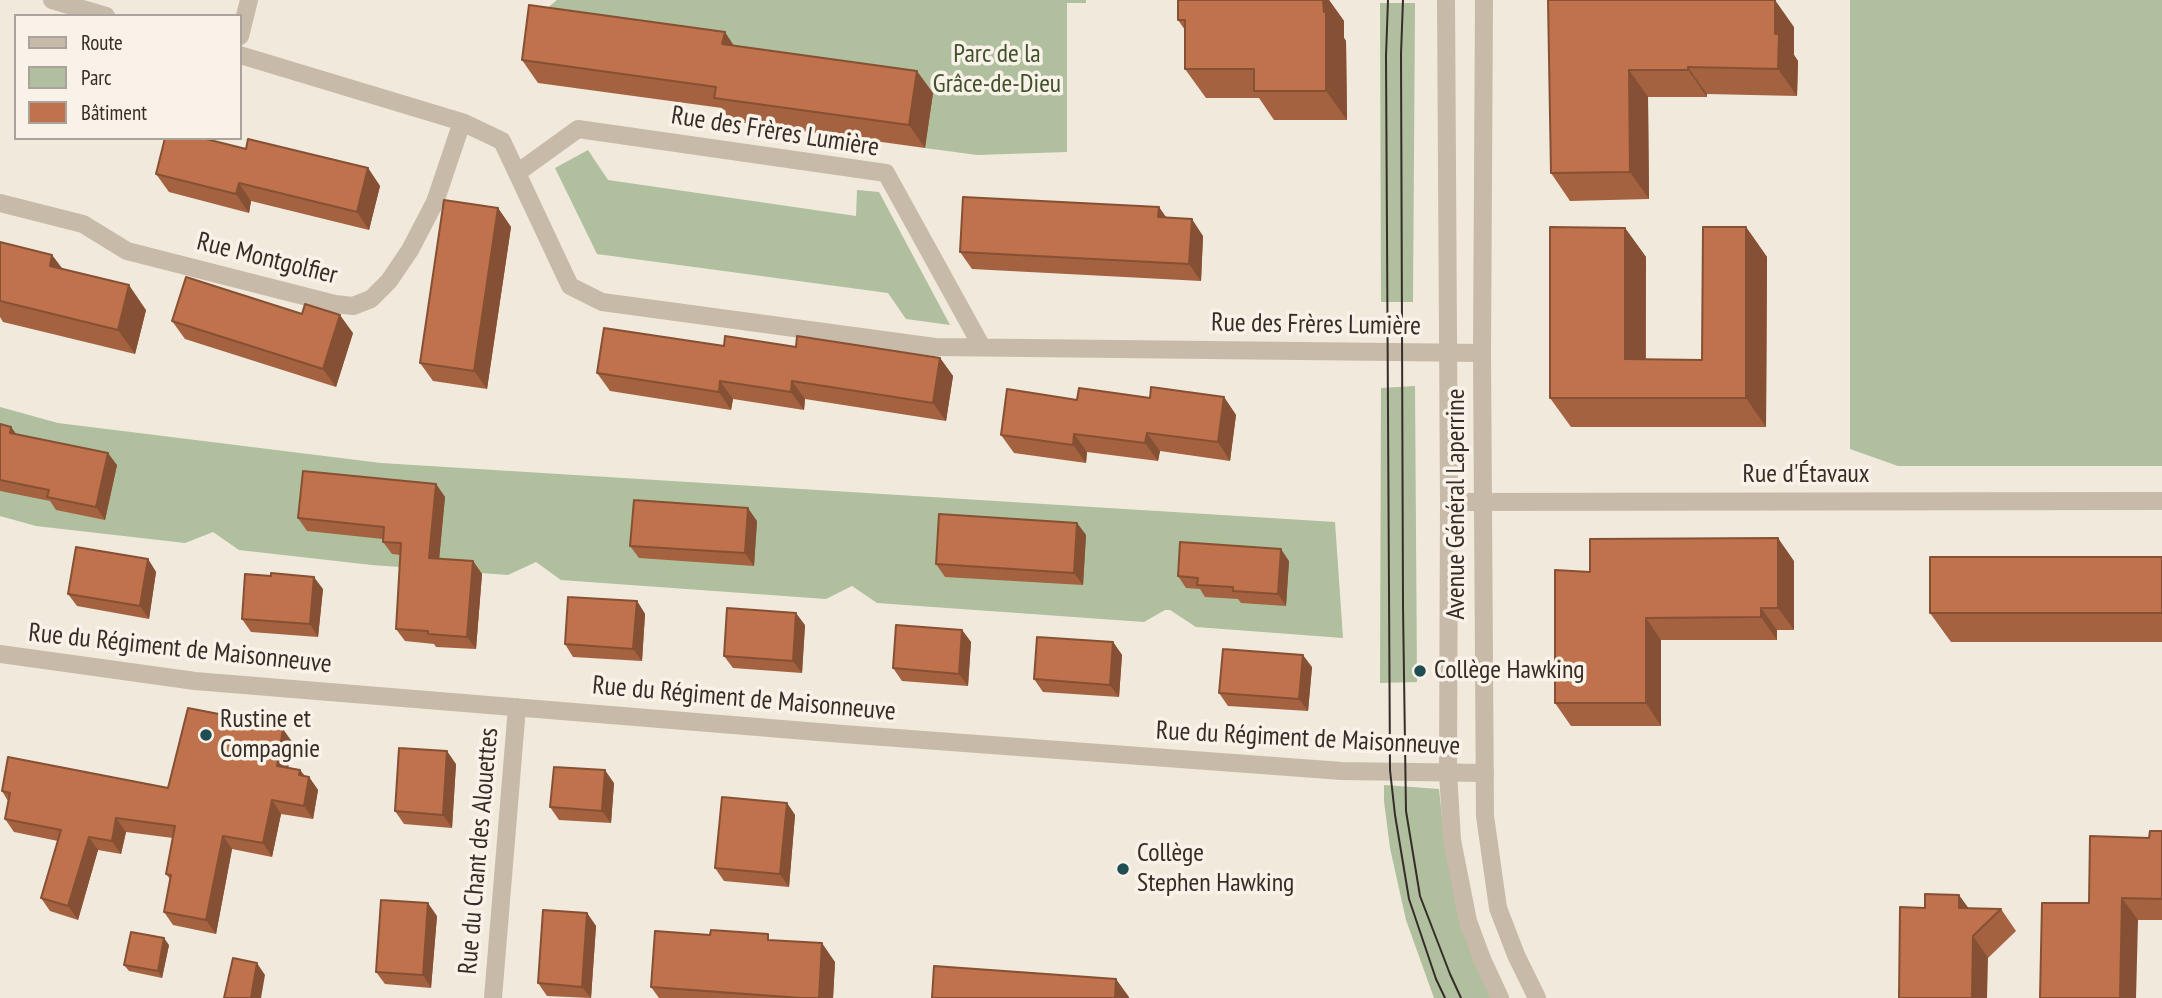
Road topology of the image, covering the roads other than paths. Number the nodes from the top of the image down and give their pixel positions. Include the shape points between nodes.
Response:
1 (51, 0) edge
2 (248, 0) edge
3 (1446, 0) edge
4 (1484, 0) edge
5 (99, 14) edge
6 (242, 27) edge
7 (242, 56) edge
8 (462, 122) junction
9 (517, 173) junction
10 (0, 203) edge
11 (982, 347) junction
12 (1448, 353) junction
13 (1482, 353) junction
14 (1483, 501) junction
15 (2162, 501) edge
16 (1450, 502) junction
17 (0, 654) edge
18 (517, 708) junction
19 (1448, 772) junction
20 (1485, 773) junction
21 (493, 998) edge
22 (1500, 998) edge
23 (1536, 998) edge

1 - 5 street
2 - 6 street
3 - 12 street, Avenue Général Laperrine
4 - 13 street, Avenue Général Laperrine
7 - 8 street, Rue des Frères Lumière
8 - 9 street, Rue des Frères Lumière via 502,141
8 - 10 street, Rue Montgolfier via 435,202 410,250 372,299 353,306 127,251 83,224
9 - 11 street, Rue des Frères Lumière via 570,286 602,302 935,346
9 - 11 street, Rue des Frères Lumière via 578,130 886,173
11 - 12 street, Rue des Frères Lumière
12 - 13 street, Rue des Frères Lumière
12 - 16 street, Avenue Général Laperrine
13 - 14 street, Avenue Général Laperrine
14 - 15 street, Rue d'Étavaux
14 - 16 street, Rue d'Étavaux
14 - 20 street, Avenue Général Laperrine
16 - 19 street, Avenue Général Laperrine
17 - 18 street, Rue du Régiment de Maisonneuve via 195,681
18 - 19 street, Rue du Régiment de Maisonneuve via 1342,771
18 - 21 street, Rue du Chant des Alouettes
19 - 20 street, Rue du Régiment de Maisonneuve
19 - 22 street, Avenue Général Laperrine via 1452,840 1468,921
20 - 23 street, Avenue Général Laperrine via 1485,816 1498,908

